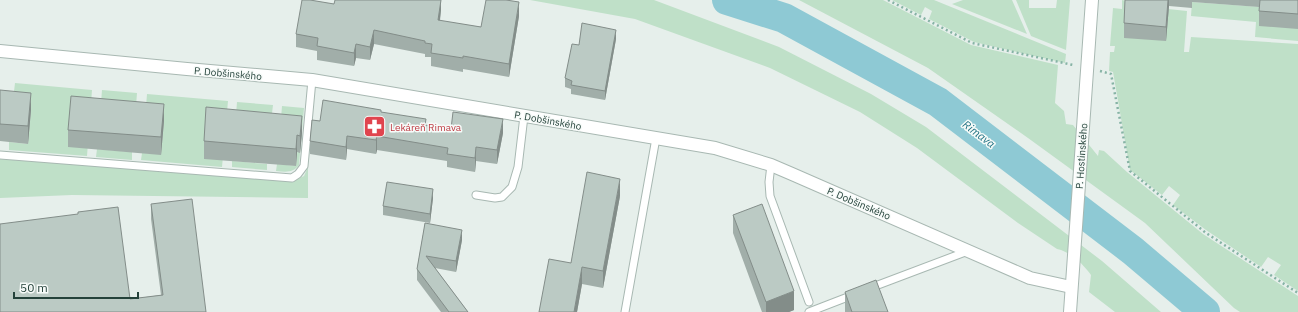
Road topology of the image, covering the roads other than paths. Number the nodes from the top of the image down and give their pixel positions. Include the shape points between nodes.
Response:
1 (1092, 0) edge
2 (0, 51) edge
3 (312, 80) junction
4 (524, 116) junction
5 (656, 138) junction
6 (0, 155) edge
7 (771, 165) junction
8 (476, 195) dead end
9 (968, 251) junction
10 (1072, 287) junction
11 (809, 302) dead end
12 (813, 311) edge
13 (626, 312) edge
14 (1070, 312) edge

1 - 10 street, P. Hostinského
2 - 3 street, P. Dobšinského
3 - 4 street, P. Dobšinského
3 - 6 lane via 304,166 292,178
4 - 5 street, P. Dobšinského
4 - 8 lane via 518,167 512,187 502,197
5 - 7 street, P. Dobšinského via 715,148
5 - 13 lane
7 - 9 street, P. Dobšinského
7 - 11 lane via 770,196
9 - 10 street, P. Dobšinského via 1030,278
9 - 12 lane
10 - 14 street, P. Hostinského

